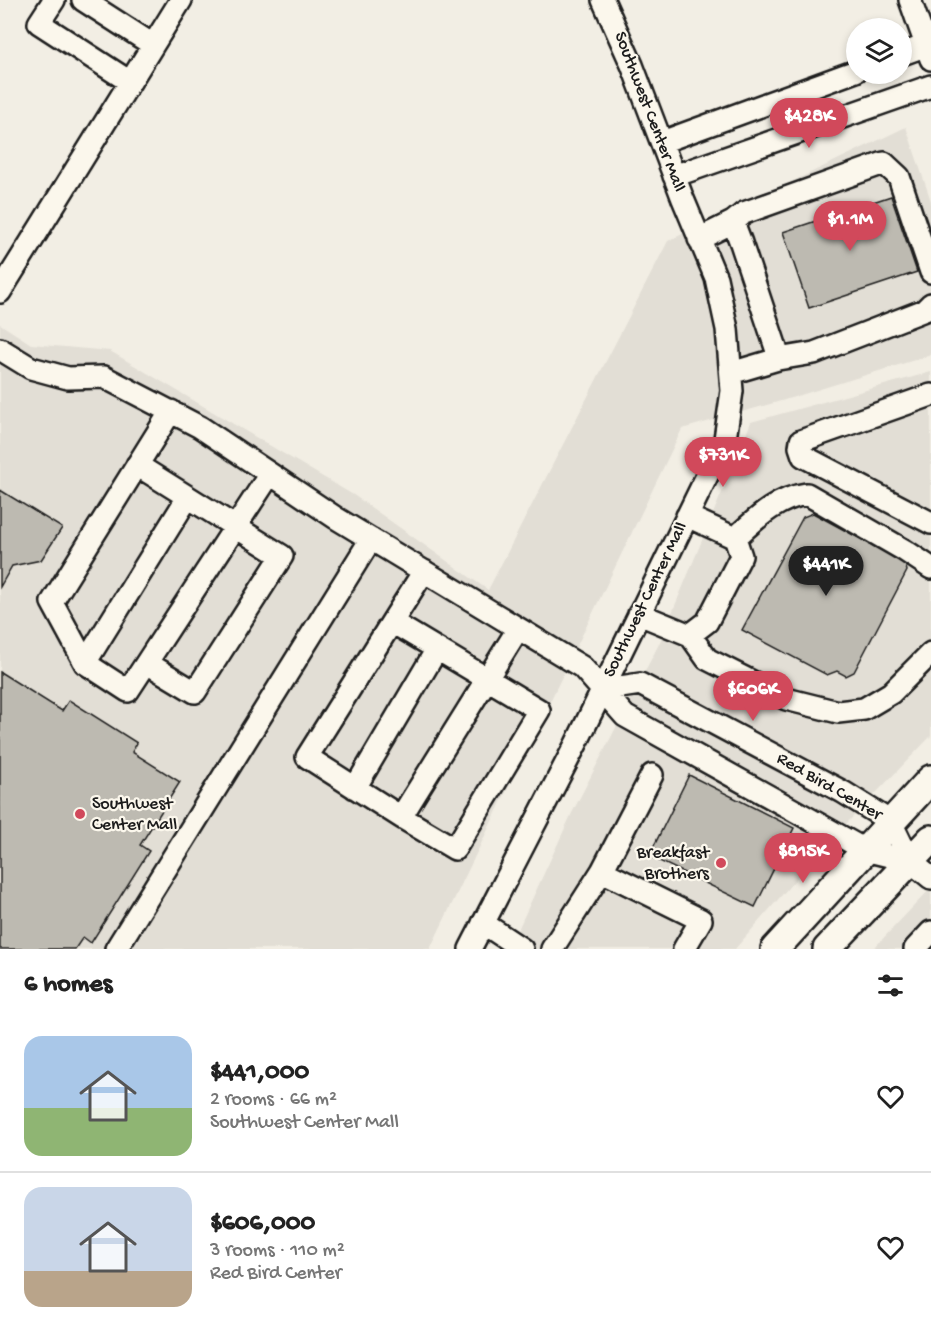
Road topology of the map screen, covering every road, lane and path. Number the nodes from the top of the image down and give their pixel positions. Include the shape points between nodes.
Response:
1 (83, 0) edge
2 (181, 0) edge
3 (603, 0) edge
4 (910, 0) edge
5 (44, 4) edge
6 (153, 45) junction
7 (930, 50) edge
8 (912, 53) edge
9 (846, 75) edge
10 (130, 82) junction
11 (931, 86) edge
12 (662, 142) junction
13 (674, 176) junction
14 (732, 222) junction
15 (699, 240) junction
16 (931, 272) edge
17 (0, 292) edge
18 (931, 304) edge
19 (0, 349) edge
20 (778, 359) junction
21 (731, 374) junction
22 (931, 395) edge
23 (171, 411) junction
24 (137, 465) junction
25 (270, 474) junction
26 (188, 497) junction
27 (687, 516) junction
28 (931, 523) edge
29 (236, 526) junction
30 (735, 538) junction
31 (371, 539) junction
32 (931, 568) edge
33 (424, 572) junction
34 (639, 614) junction
35 (392, 622) junction
36 (518, 629) junction
37 (690, 635) junction
38 (437, 649) junction
39 (931, 653) edge
40 (85, 663) junction
41 (147, 663) junction
42 (487, 679) junction
43 (601, 690) junction
44 (652, 775) dead end
45 (931, 779) edge
46 (355, 788) junction
47 (401, 817) junction
48 (891, 822) junction
49 (931, 839) edge
50 (865, 850) junction
51 (910, 861) junction
52 (602, 872) junction
53 (931, 878) edge
54 (483, 923) junction
55 (931, 932) edge
56 (116, 949) edge
57 (470, 949) edge
58 (522, 949) edge
59 (552, 949) edge
60 (684, 949) edge
61 (776, 949) edge
62 (827, 949) edge
63 (915, 949) edge

1 - 6 street
2 - 6 street
3 - 12 street, Southwest Center Mall
4 - 7 street
5 - 10 street via 39,23
6 - 10 street
7 - 8 street
9 - 12 street
10 - 17 street
11 - 13 street
12 - 13 street, Southwest Center Mall
13 - 15 street, Southwest Center Mall
14 - 15 street
14 - 16 street via 744,213 884,164 899,177
14 - 20 street
15 - 21 street, Southwest Center Mall via 716,278 728,329
18 - 20 street via 926,310 814,353
19 - 23 street via 32,368 68,378 104,377
20 - 21 street
21 - 27 street, Southwest Center Mall via 725,439
22 - 28 street via 801,441 800,447 803,456
23 - 24 street
23 - 25 street
24 - 26 street
24 - 40 street via 52,602
25 - 29 street
25 - 31 street
26 - 29 street
26 - 40 street
27 - 30 street
27 - 34 street, Southwest Center Mall
29 - 41 street
29 - 41 street via 282,556 195,692
30 - 32 street via 762,513 791,496 807,494
30 - 37 street via 741,556 707,622
31 - 33 street
31 - 56 street
33 - 35 street
33 - 36 street
34 - 37 street
34 - 43 street, Southwest Center Mall
35 - 38 street
35 - 46 street via 307,758
36 - 42 street
36 - 43 street via 582,668
37 - 39 street via 707,659 786,699 838,712 864,709 891,693
38 - 42 street
38 - 46 street
40 - 41 street via 128,691
42 - 47 street
42 - 47 street via 539,710 454,849
43 - 48 street, Red Bird Center via 640,684 843,792
43 - 50 street, Red Bird Center via 626,716
43 - 54 street, Southwest Center Mall
44 - 52 street
45 - 48 main road
46 - 47 street
48 - 50 main road
48 - 51 street, Red Bird Center
49 - 51 main road
50 - 51 street, Red Bird Center
50 - 61 main road
51 - 53 street
51 - 62 main road
52 - 59 street
52 - 60 street via 701,920
54 - 57 street, Southwest Center Mall
54 - 58 street
55 - 63 street

